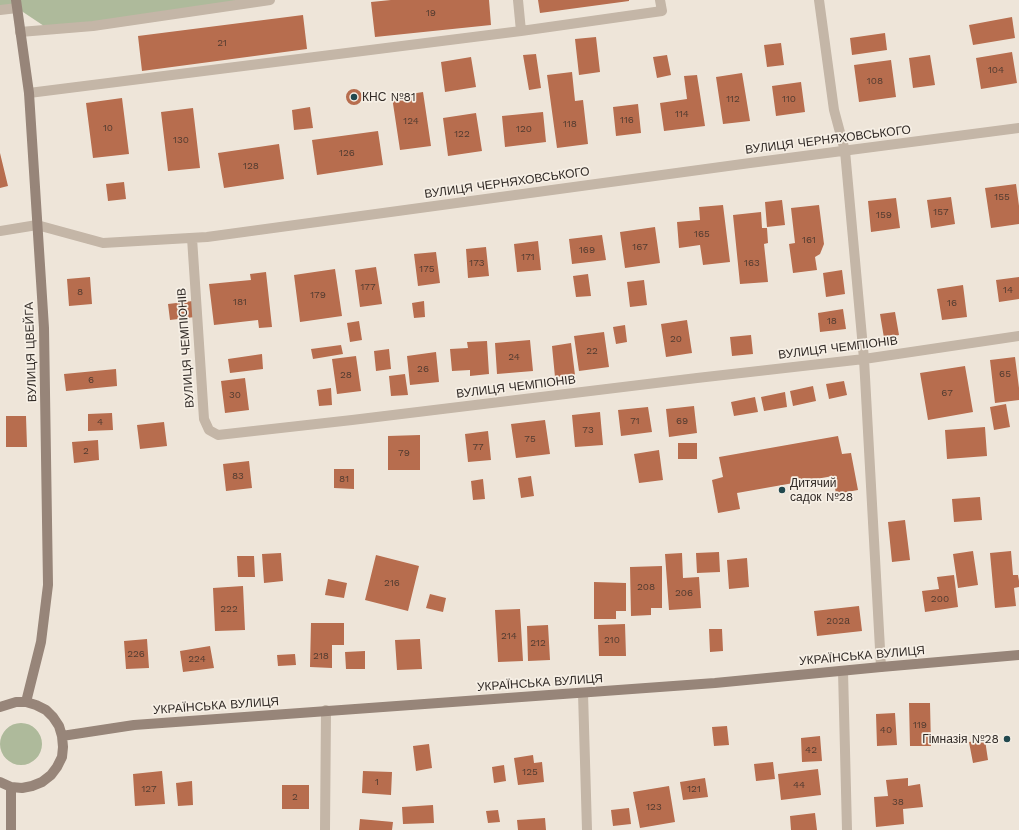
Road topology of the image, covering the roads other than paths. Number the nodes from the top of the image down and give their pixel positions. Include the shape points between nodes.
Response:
1 (270, 0) edge
2 (518, 0) edge
3 (660, 0) edge
4 (819, 0) edge
5 (16, 4) edge
6 (0, 10) edge
7 (521, 31) junction
8 (20, 32) junction
9 (29, 93) junction
10 (1019, 128) edge
11 (845, 151) junction
12 (37, 225) junction
13 (0, 231) edge
14 (192, 238) junction
15 (1019, 336) edge
16 (864, 358) junction
17 (1019, 655) edge
18 (881, 667) junction
19 (843, 671) junction
20 (583, 693) junction
21 (26, 702) junction
22 (0, 707) edge
23 (326, 710) junction
24 (62, 736) junction
25 (0, 782) edge
26 (11, 787) junction
27 (11, 830) edge
28 (325, 830) edge
29 (587, 830) edge
30 (847, 830) edge

1 - 8 street via 93,26
2 - 7 street
3 - 7 street via 662,11
4 - 11 street via 834,110
5 - 6 street
5 - 8 main road, ВУЛИЦЯ ЦВЕЙГА
7 - 9 street
8 - 9 main road, ВУЛИЦЯ ЦВЕЙГА
9 - 12 main road, ВУЛИЦЯ ЦВЕЙГА
10 - 11 street, ВУЛИЦЯ ЧЕРНЯХОВСЬКОГО
11 - 14 street, ВУЛИЦЯ ЧЕРНЯХОВСЬКОГО
11 - 16 street
12 - 13 street, ВУЛИЦЯ ЧЕРНЯХОВСЬКОГО
12 - 14 street, ВУЛИЦЯ ЧЕРНЯХОВСЬКОГО via 103,243
12 - 21 main road, ВУЛИЦЯ ЦВЕЙГА via 44,328 48,585 41,642
14 - 16 street, ВУЛИЦЯ ЧЕМПІОНІВ via 204,419 209,430 218,435
15 - 16 street, ВУЛИЦЯ ЧЕМПІОНІВ
16 - 18 street
17 - 18 main road, УКРАЇНСЬКА ВУЛИЦЯ
18 - 19 main road, УКРАЇНСЬКА ВУЛИЦЯ
19 - 20 main road, УКРАЇНСЬКА ВУЛИЦЯ
19 - 30 street
20 - 23 main road, УКРАЇНСЬКА ВУЛИЦЯ
20 - 29 street
21 - 22 main road
21 - 24 main road via 36,704 54,717
23 - 24 main road, УКРАЇНСЬКА ВУЛИЦЯ via 134,725
23 - 28 street
24 - 26 main road via 62,757 51,775 32,786
25 - 26 main road
26 - 27 main road

